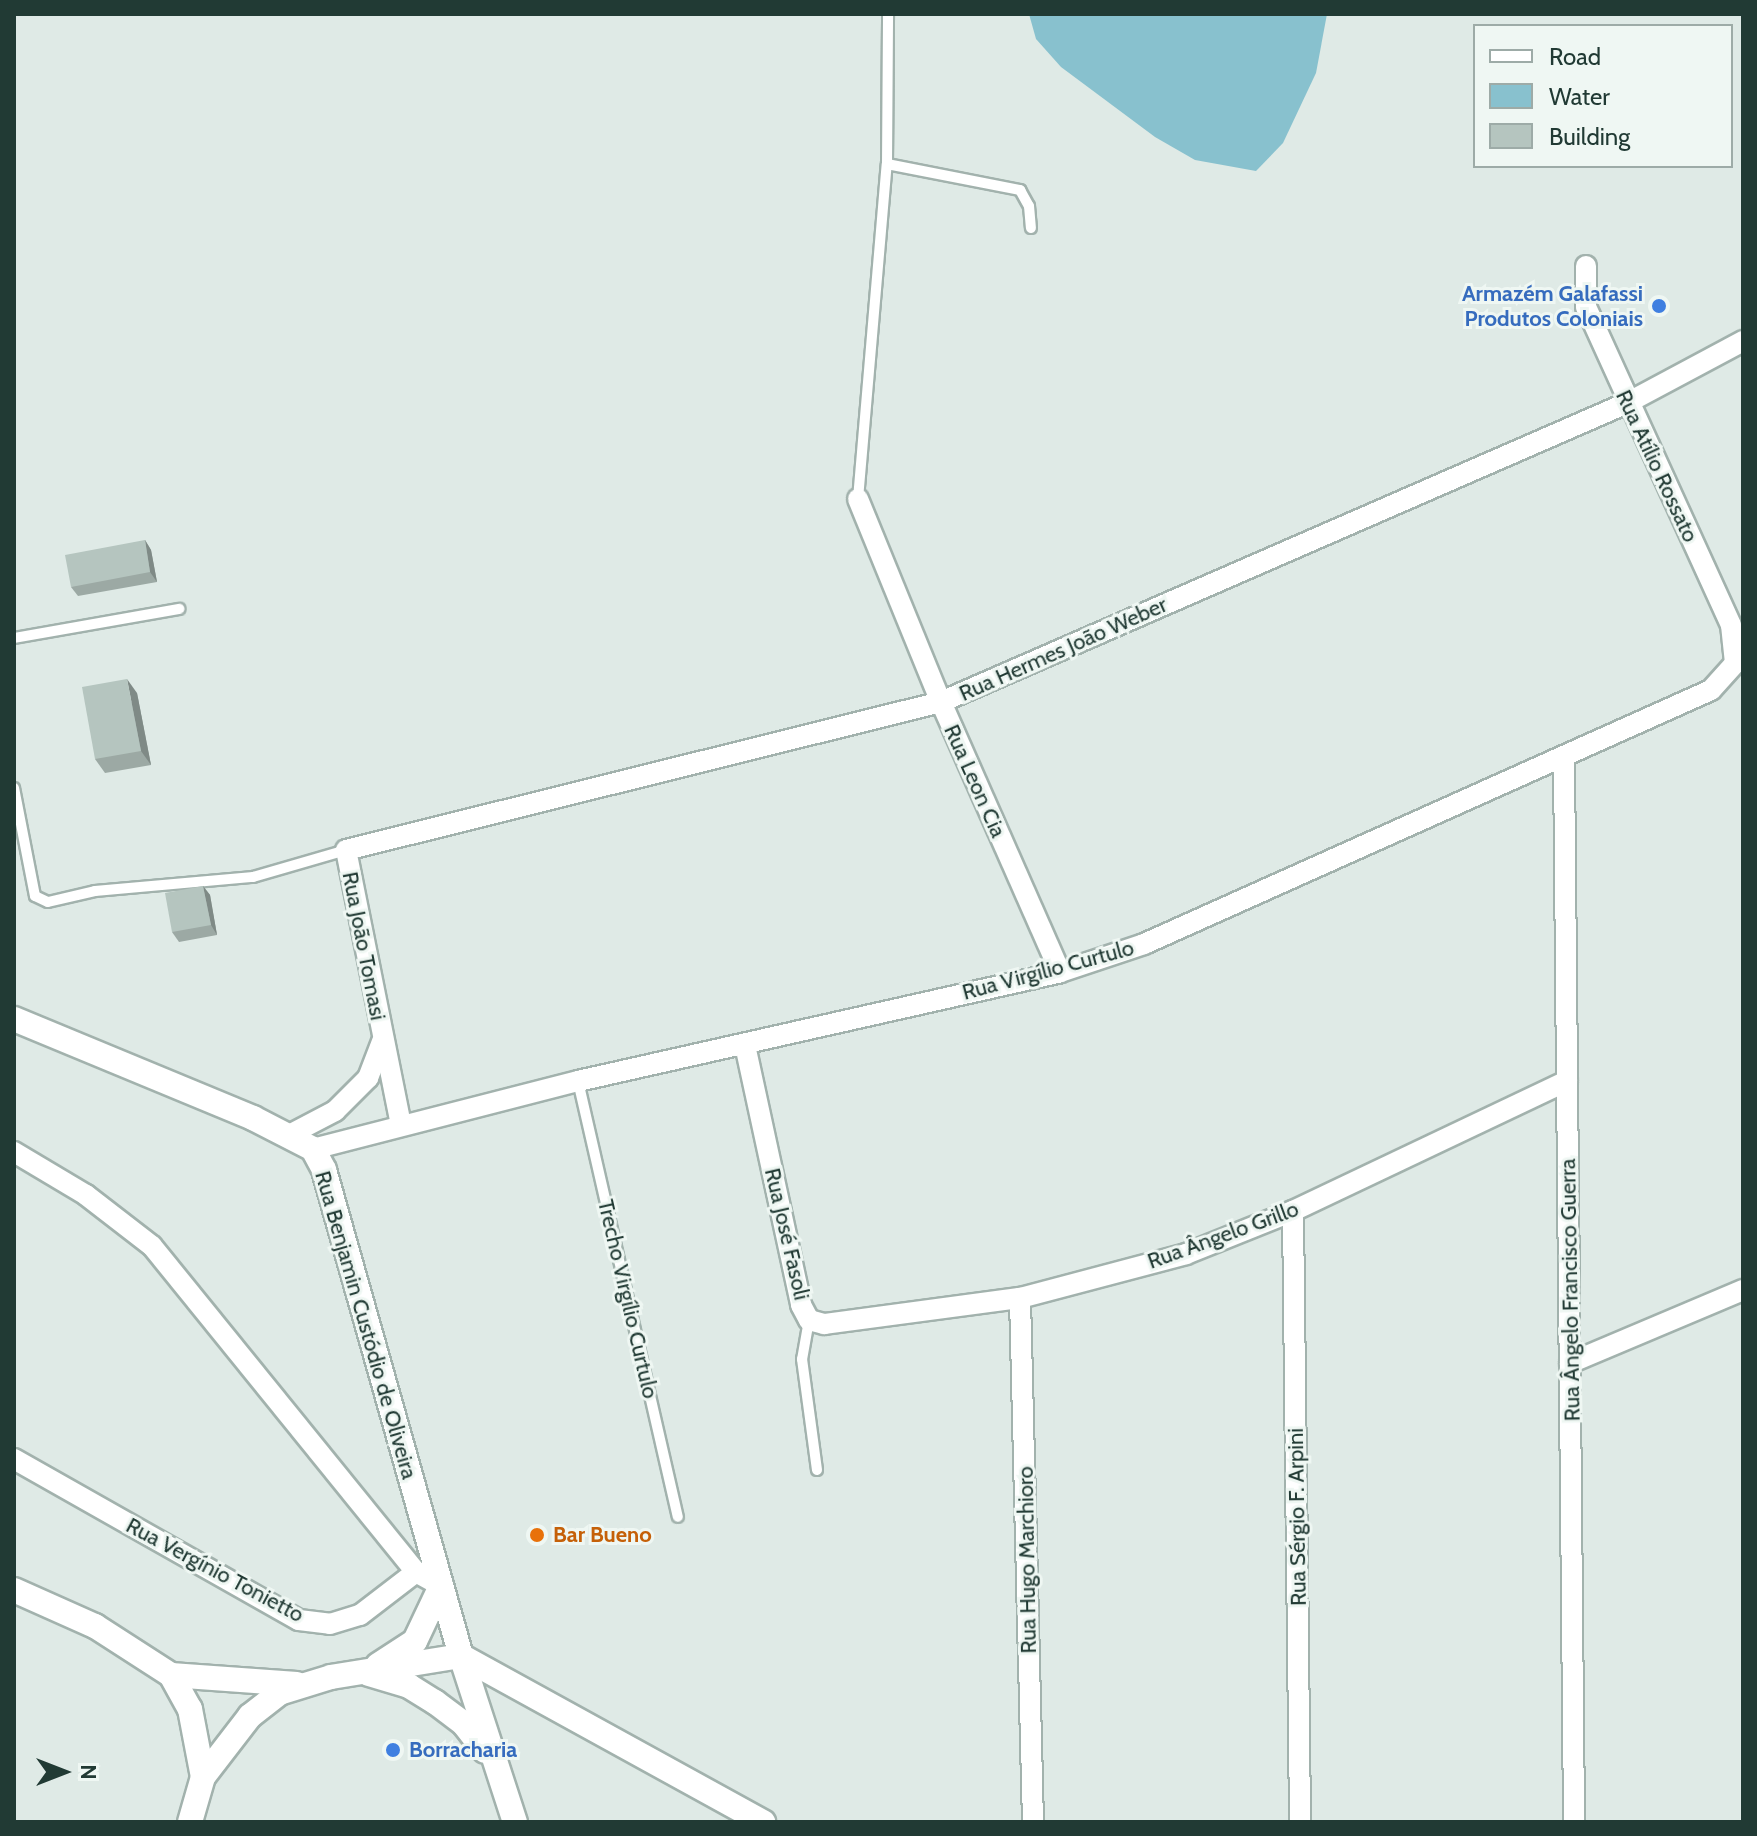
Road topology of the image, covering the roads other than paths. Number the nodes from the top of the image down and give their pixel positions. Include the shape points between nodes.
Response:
1 (888, 14) edge
2 (887, 164) junction
3 (1031, 228) dead end
4 (1586, 266) dead end
5 (1743, 341) edge
6 (1627, 403) junction
7 (858, 499) joint
8 (179, 609) dead end
9 (14, 638) edge
10 (1735, 663) joint
11 (941, 702) junction
12 (1564, 758) junction
13 (14, 788) edge
14 (346, 850) junction
15 (1060, 972) junction
16 (14, 1019) edge
17 (382, 1042) junction
18 (745, 1045) junction
19 (578, 1081) junction
20 (1567, 1081) junction
21 (401, 1125) junction
22 (291, 1134) junction
23 (313, 1149) junction
24 (14, 1152) edge
25 (1293, 1211) junction
26 (1743, 1290) edge
27 (1020, 1298) junction
28 (809, 1320) junction
29 (1570, 1363) junction
30 (14, 1459) edge
31 (817, 1470) dead end
32 (678, 1517) dead end
33 (416, 1572) junction
34 (441, 1586) junction
35 (14, 1590) edge
36 (461, 1656) junction
37 (364, 1673) junction
38 (171, 1675) junction
39 (297, 1684) junction
40 (494, 1762) junction
41 (203, 1777) junction
42 (190, 1822) edge
43 (515, 1822) edge
44 (763, 1822) edge
45 (1033, 1822) edge
46 (1300, 1822) edge
47 (1574, 1822) edge

1 - 2 lane
2 - 3 lane via 1020,190 1029,206
2 - 7 lane
4 - 6 street, Rua Atílio Rossato via 1586,307
5 - 6 street, Rua Hermes João Weber
6 - 10 street, Rua Atílio Rossato via 1731,625
6 - 11 street, Rua Hermes João Weber
7 - 11 street, Rua Leon Cia
8 - 9 lane
10 - 12 street, Rua Virgílio Curtulo via 1711,690
11 - 14 street, Rua Hermes João Weber
11 - 15 street, Rua Leon Cia
12 - 15 street, Rua Virgílio Curtulo via 1144,944
12 - 20 street, Rua Ângelo Francisco Guerra
13 - 14 lane via 35,896 48,902 95,891 253,877
14 - 17 street, Rua João Tomasi
15 - 18 street, Rua Virgílio Curtulo
16 - 22 main road, Rua Benjamin Custódio de Oliveira
17 - 21 street, Rua João Tomasi
17 - 22 street, Rua João Tomasi via 368,1078 335,1111
18 - 19 street, Rua Virgílio Curtulo
18 - 28 street, Rua José Fasoli via 801,1305
19 - 21 street, Rua Virgílio Curtulo
19 - 32 lane, Trecho Virgílio Curtulo
20 - 25 street, Rua Ângelo Grillo
20 - 29 street, Rua Ângelo Francisco Guerra
21 - 23 street, Rua Virgílio Curtulo
22 - 23 main road, Rua Benjamin Custódio de Oliveira
23 - 34 main road, Rua Benjamin Custódio de Oliveira via 324,1170
24 - 33 street via 86,1195 152,1246
25 - 27 street, Rua Ângelo Grillo via 1186,1254
25 - 46 street, Rua Sérgio F. Arpini
26 - 29 street
27 - 28 street, Rua Ângelo Grillo via 843,1322
27 - 45 street, Rua Hugo Marchioro
28 - 31 lane, Rua José Fasoli via 802,1359
29 - 47 street, Rua Ângelo Francisco Guerra
30 - 33 street, Rua Vergínio Tonietto via 299,1620 330,1624 360,1615
33 - 34 street
34 - 36 main road, Rua Benjamin Custódio de Oliveira
34 - 37 main road via 415,1641
35 - 38 main road via 95,1626
36 - 37 main road
36 - 40 main road, Rua Benjamin Custódio de Oliveira
36 - 44 main road
37 - 39 main road
37 - 40 main road via 409,1686 435,1702 464,1724
38 - 39 main road
38 - 41 main road via 190,1709
39 - 41 main road via 250,1716
40 - 43 main road, Rua Benjamin Custódio de Oliveira
41 - 42 main road

